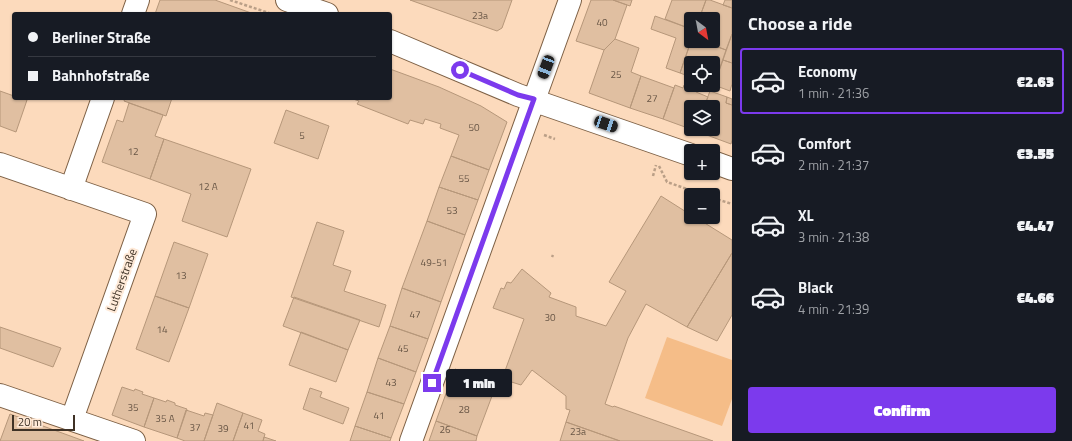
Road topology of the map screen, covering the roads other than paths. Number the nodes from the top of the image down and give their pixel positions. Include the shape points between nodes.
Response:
1 (138, 0) edge
2 (287, 0) edge
3 (570, 0) edge
4 (134, 12) edge
5 (321, 12) edge
6 (392, 43) edge
7 (534, 99) junction
8 (102, 100) edge
9 (684, 153) edge
10 (0, 164) edge
11 (720, 165) edge
12 (732, 169) edge
13 (71, 189) junction
14 (0, 395) edge
15 (72, 419) junction
16 (134, 441) edge
17 (411, 441) edge

1 - 4 street
2 - 5 street
3 - 7 street
6 - 7 street via 518,95
7 - 9 street
7 - 17 street
8 - 13 street
10 - 13 street, Lutherstraße
11 - 12 street
13 - 15 street, Lutherstraße via 145,214
14 - 15 street
15 - 16 street

